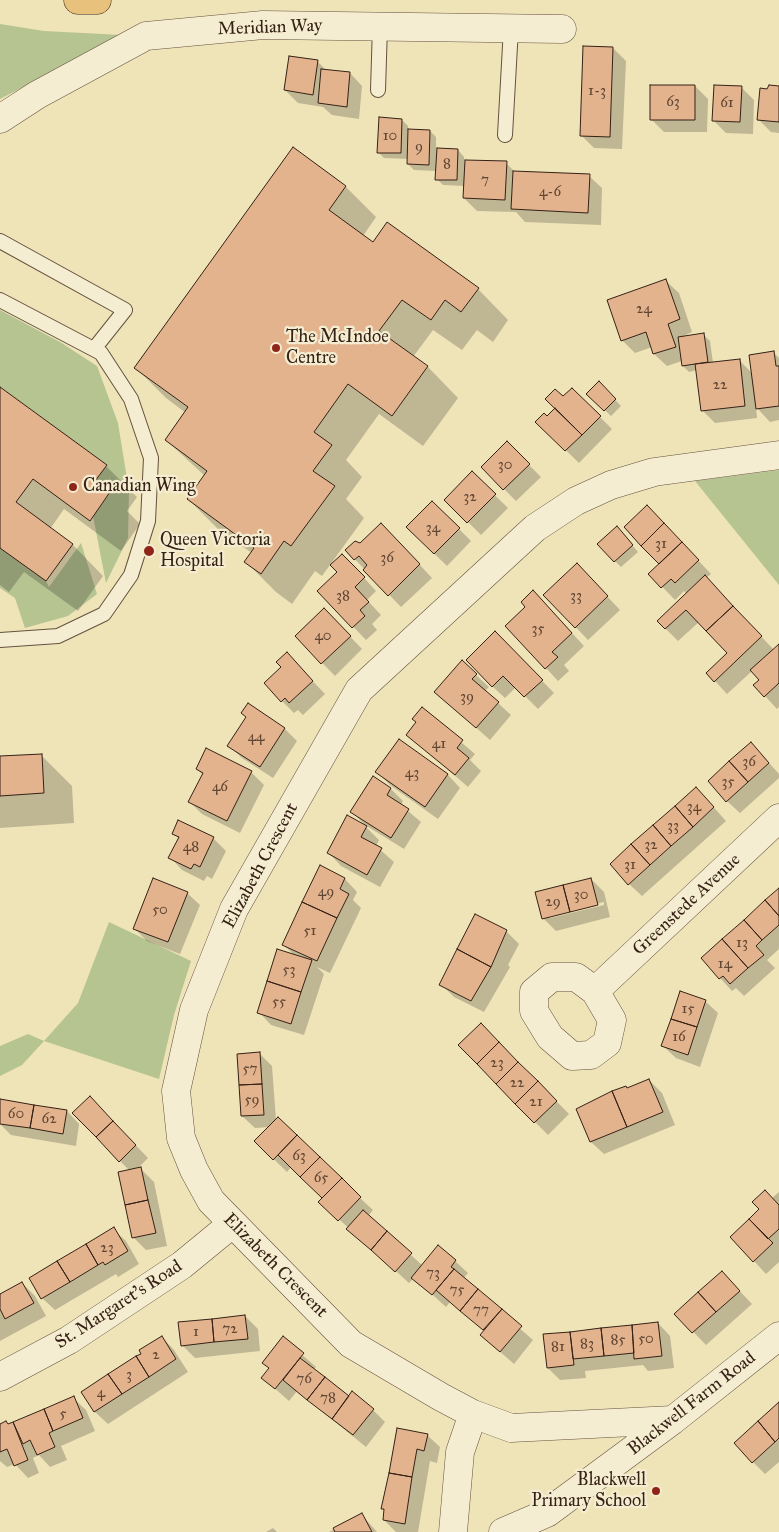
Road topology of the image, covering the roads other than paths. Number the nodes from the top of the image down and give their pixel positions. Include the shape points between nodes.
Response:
1 (78, 0) edge
2 (97, 0) edge
3 (380, 26) junction
4 (511, 28) junction
5 (562, 29) dead end
6 (378, 90) dead end
7 (0, 118) edge
8 (505, 135) dead end
9 (0, 241) edge
10 (0, 300) edge
11 (94, 349) junction
12 (779, 454) edge
13 (0, 640) edge
14 (779, 818) edge
15 (596, 992) dead end
16 (232, 1224) junction
17 (779, 1336) edge
18 (0, 1377) edge
19 (473, 1414) junction
20 (674, 1420) junction
21 (453, 1532) edge
22 (503, 1532) edge

1 - 2 main road
3 - 4 street, Meridian Way
3 - 6 lane
3 - 7 street, Meridian Way via 263,24 146,36
4 - 5 street, Meridian Way
4 - 8 lane
9 - 11 lane via 125,310
10 - 11 lane
11 - 13 lane via 101,353 131,399 151,458 148,521 131,575 104,614 58,636
12 - 16 street, Elizabeth Crescent via 654,472 611,485 576,501 535,528 359,690 234,909 194,1010 176,1091 181,1138 211,1201
14 - 15 street, Greenstede Avenue
16 - 18 street, St. Margaret's Road via 182,1265 77,1335
16 - 19 street, Elizabeth Crescent via 351,1344
17 - 20 street, Blackwell Farm Road
19 - 20 street, Elizabeth Crescent via 511,1428
19 - 21 street via 460,1452
20 - 22 street, Blackwell Farm Road via 547,1513

